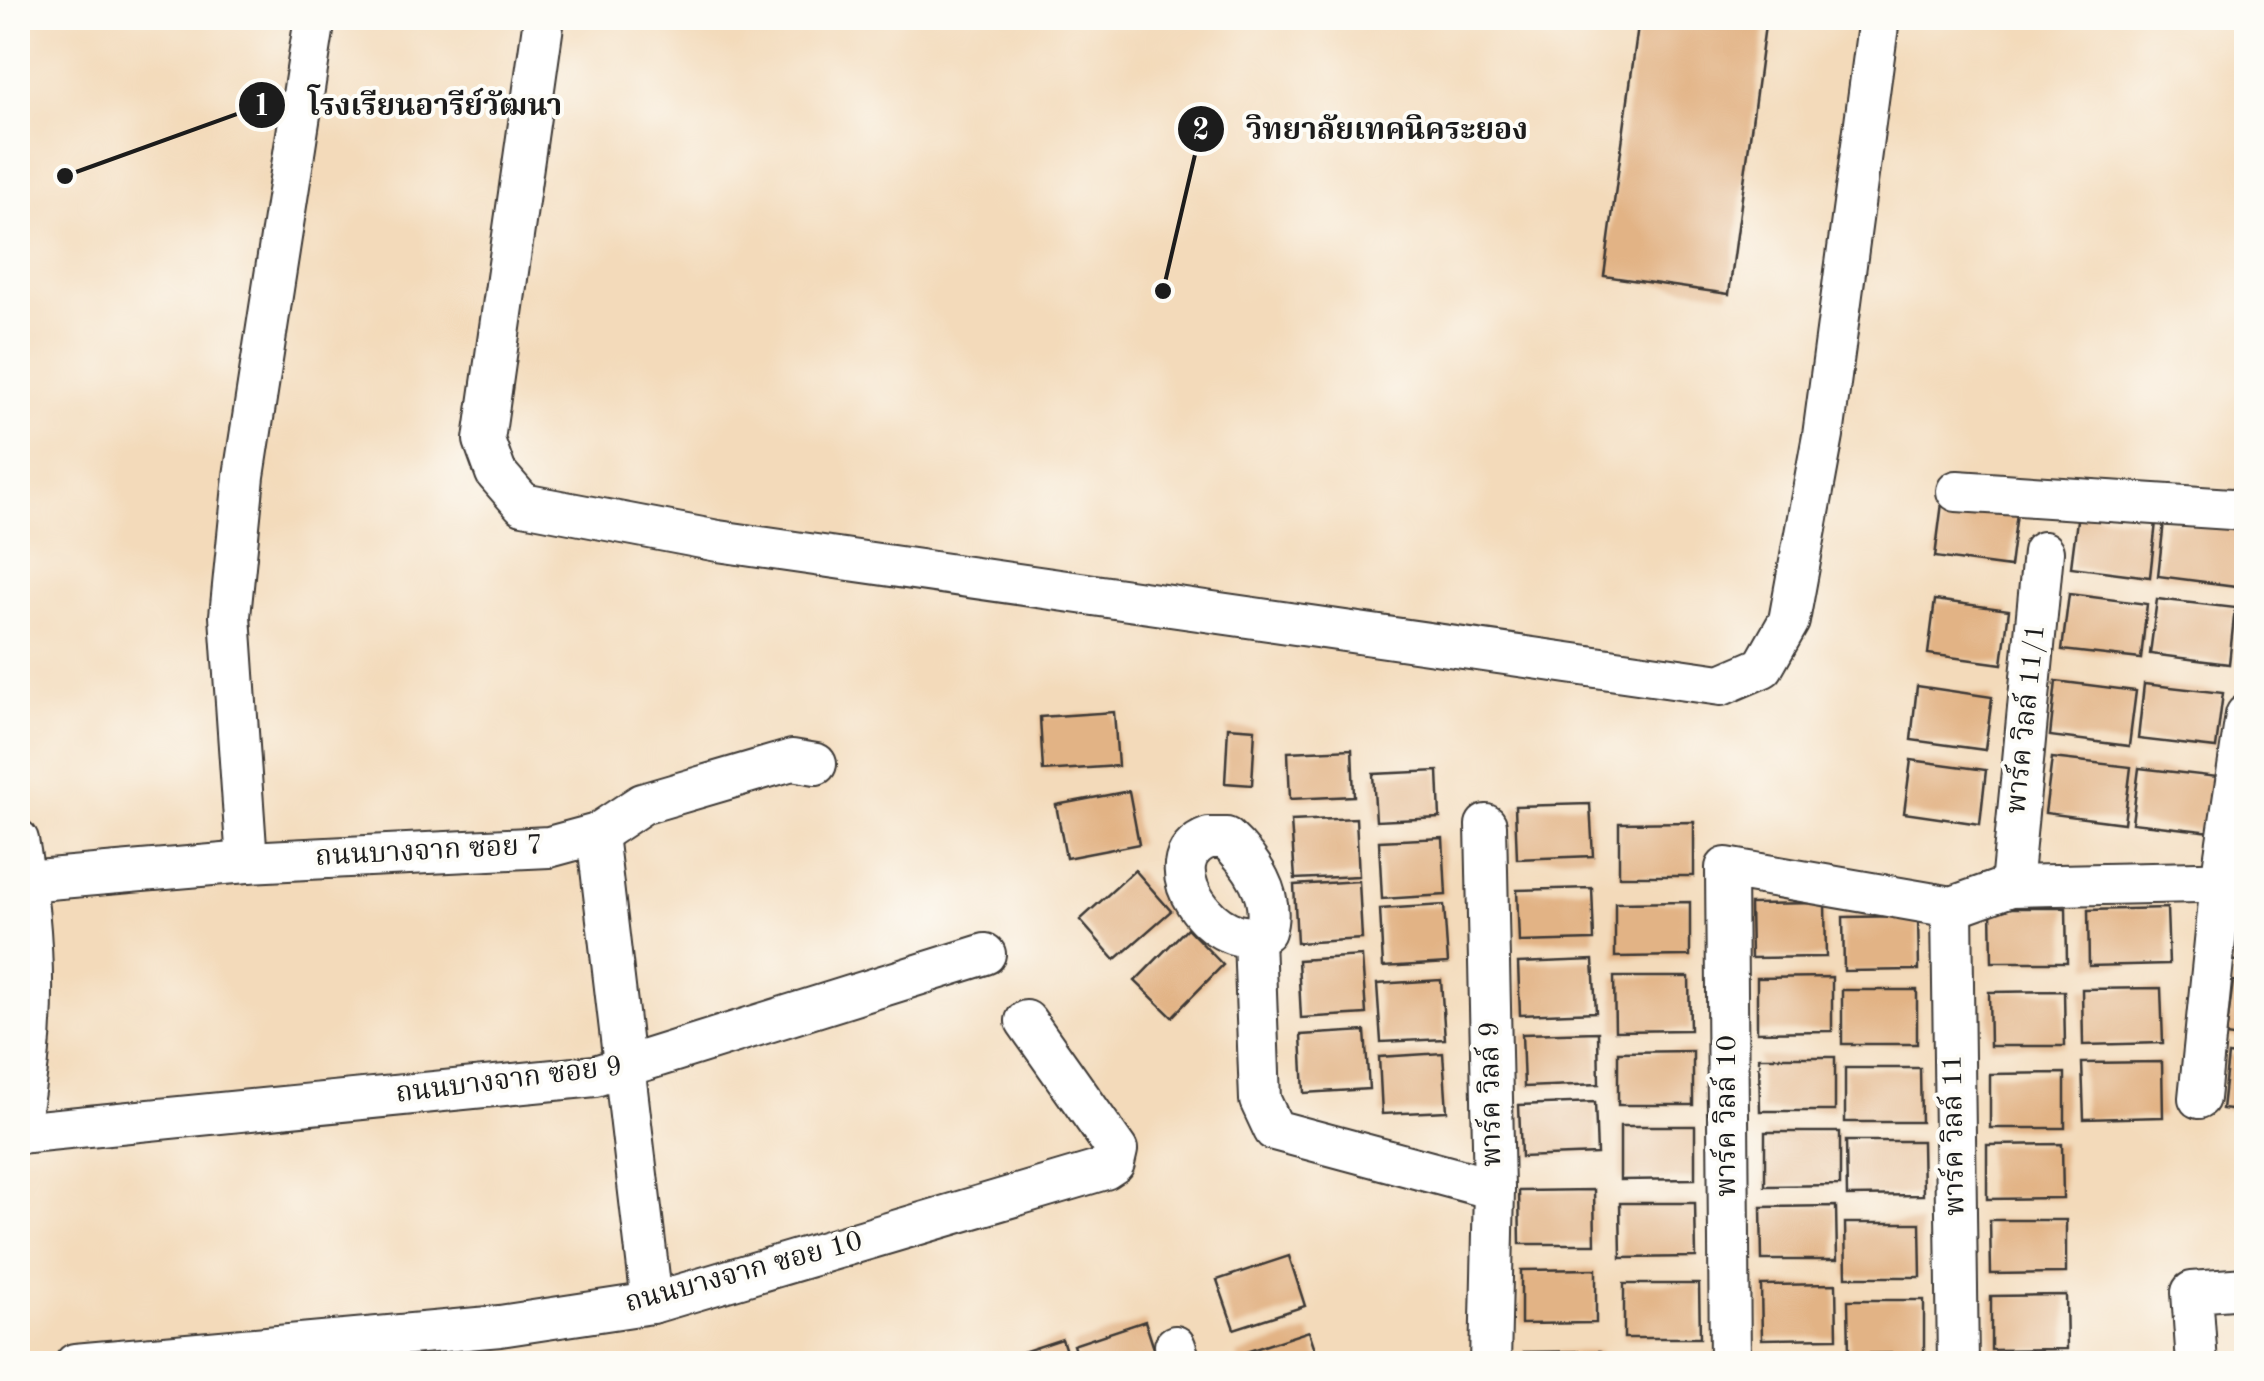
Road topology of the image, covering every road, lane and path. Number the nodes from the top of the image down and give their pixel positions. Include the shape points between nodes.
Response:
1 (315, 18) edge
2 (544, 18) edge
3 (1879, 18) edge
4 (1958, 490) dead end
5 (2246, 510) edge
6 (2044, 552) dead end
7 (2246, 715) edge
8 (816, 764) dead end
9 (1486, 824) dead end
10 (597, 834) junction
11 (18, 840) edge
12 (247, 862) junction
13 (25, 881) junction
14 (2234, 882) edge
15 (2011, 886) junction
16 (1952, 907) junction
17 (1254, 938) dead end
18 (986, 954) dead end
19 (1026, 1021) dead end
20 (24, 1068) edge
21 (622, 1069) junction
22 (2199, 1098) dead end
23 (18, 1124) edge
24 (18, 1134) edge
25 (1494, 1189) junction
26 (2246, 1288) edge
27 (652, 1303) junction
28 (75, 1364) edge
29 (1490, 1364) edge
30 (1730, 1364) edge
31 (1958, 1364) edge
32 (2196, 1364) edge

1 - 12 street via 244,476 230,616
2 - 3 street via 484,440 496,474 523,504 718,541 1721,685 1763,667 1790,621 1823,436
4 - 5 street
6 - 15 street, พาร์ค วิลล์ 11/1
7 - 14 street
8 - 10 street, ถนนบางจาก ซอย 7 via 792,760 642,804
9 - 25 street, พาร์ค วิลล์ 9
10 - 12 street, ถนนบางจาก ซอย 7 via 549,847
10 - 21 street
11 - 13 street
12 - 13 street, ถนนบางจาก ซอย 7
13 - 20 street via 34,1005
14 - 15 street
14 - 22 street
15 - 16 street
16 - 30 street, พาร์ค วิลล์ 10 via 1726,868
16 - 31 street, พาร์ค วิลล์ 11
17 - 25 street via 1260,1100 1274,1130
18 - 21 street, ถนนบางจาก ซอย 9
19 - 27 street, ถนนบางจาก ซอย 10 via 1117,1150 1114,1163
20 - 23 street
21 - 24 street, ถนนบางจาก ซอย 9
21 - 27 street
25 - 29 street, พาร์ค วิลล์ 9
26 - 32 street via 2192,1292
27 - 28 street, ถนนบางจาก ซอย 10 via 500,1326

